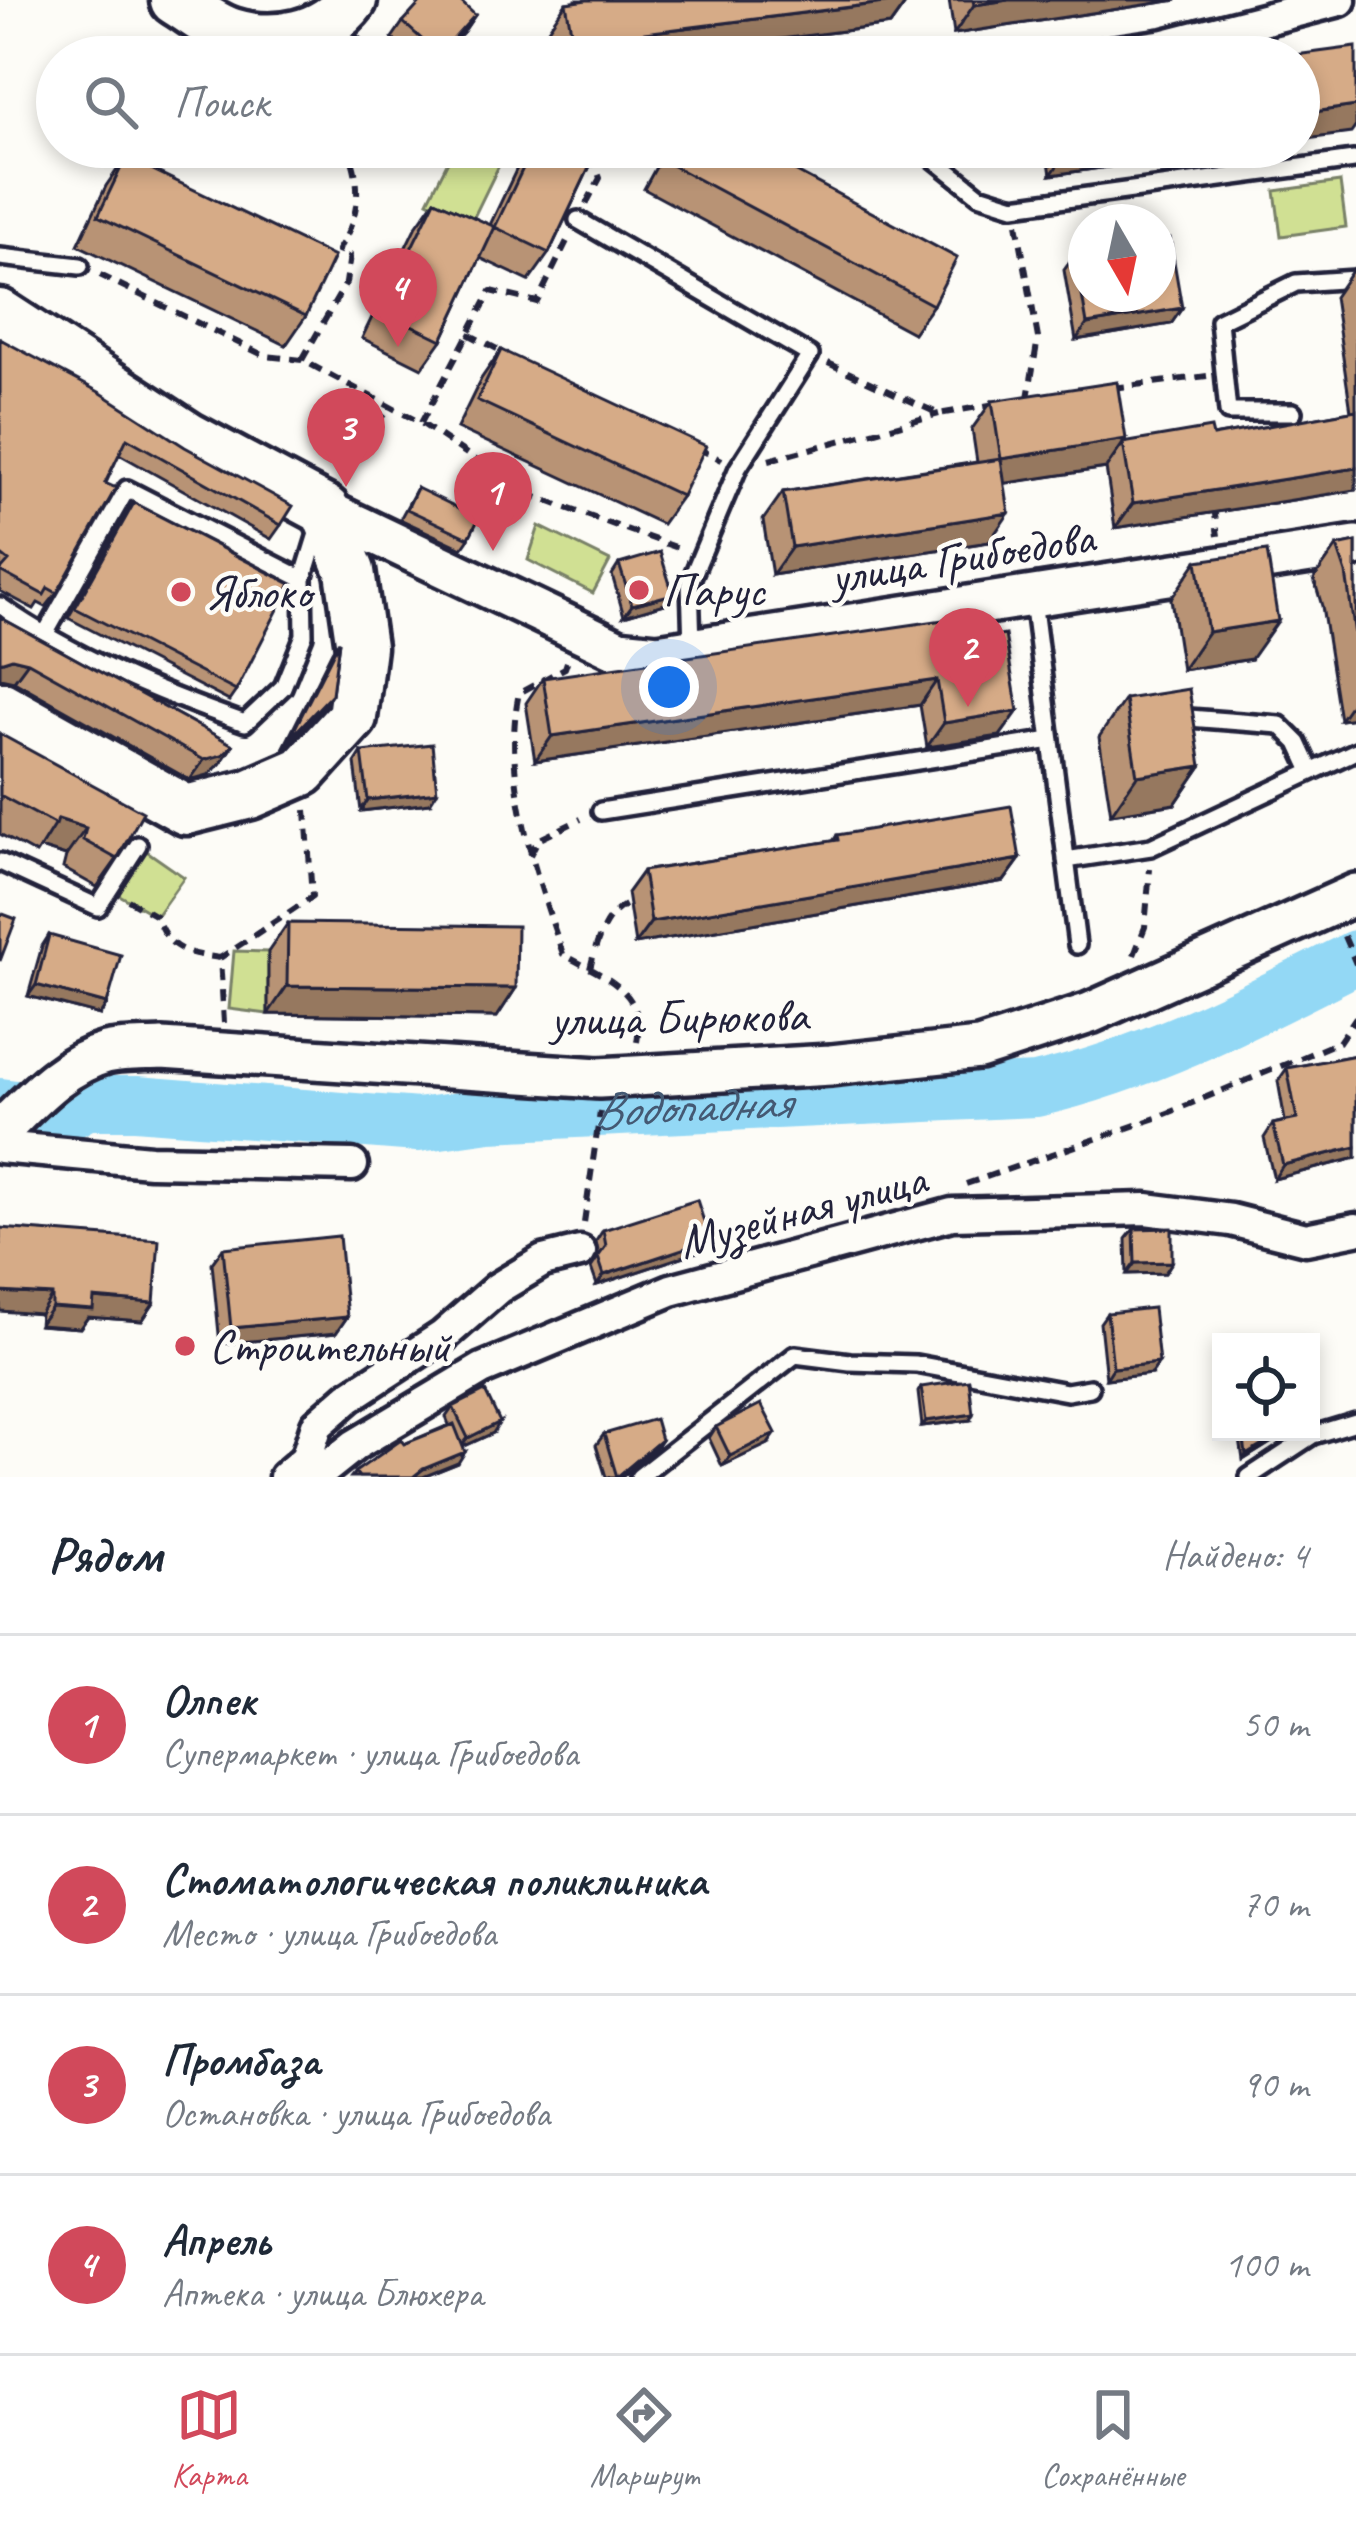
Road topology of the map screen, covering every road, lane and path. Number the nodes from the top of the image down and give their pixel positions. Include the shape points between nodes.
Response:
1 (175, 0) edge
2 (1340, 0) edge
3 (340, 19) edge
4 (249, 36) edge
5 (289, 36) edge
6 (1200, 36) edge
7 (1354, 160) edge
8 (1320, 165) edge
9 (352, 168) edge
10 (596, 168) edge
11 (945, 168) edge
12 (1295, 168) edge
13 (1014, 206) junction
14 (578, 220) junction
15 (0, 257) edge
16 (80, 266) joint
17 (1356, 279) edge
18 (0, 314) edge
19 (468, 334) junction
20 (509, 355) edge
21 (810, 356) junction
22 (302, 360) junction
23 (1095, 390) edge
24 (1208, 394) dead end
25 (1050, 396) edge
26 (1006, 403) edge
27 (390, 407) junction
28 (1293, 412) dead end
29 (939, 415) junction
30 (421, 423) junction
31 (696, 447) edge
32 (350, 460) dead end
33 (738, 468) junction
34 (1214, 505) edge
35 (326, 510) junction
36 (1356, 546) edge
37 (701, 557) junction
38 (1224, 569) junction
39 (304, 579) junction
40 (1032, 597) junction
41 (0, 606) edge
42 (581, 632) junction
43 (44, 636) junction
44 (692, 649) junction
45 (0, 706) edge
46 (1168, 716) edge
47 (1051, 740) junction
48 (1356, 751) edge
49 (303, 771) junction
50 (1311, 771) junction
51 (601, 811) joint
52 (138, 845) edge
53 (1151, 848) junction
54 (530, 855) junction
55 (1066, 860) junction
56 (0, 862) edge
57 (109, 890) junction
58 (1356, 894) edge
59 (629, 903) dead end
60 (1077, 945) dead end
61 (220, 958) junction
62 (590, 969) junction
63 (1116, 1000) junction
64 (1356, 1017) edge
65 (224, 1053) junction
66 (630, 1076) junction
67 (600, 1125) dead end
68 (0, 1131) edge
69 (0, 1147) edge
70 (352, 1165) dead end
71 (952, 1214) junction
72 (1356, 1229) edge
73 (580, 1252) joint
74 (1090, 1388) dead end
75 (1356, 1422) edge
76 (285, 1477) edge
77 (315, 1477) edge
78 (639, 1477) edge
79 (1249, 1477) edge

1 - 4 main road
2 - 6 street
3 - 5 main road
7 - 8 lane
9 - 22 path via 359,202 338,250 350,255 346,283
10 - 14 path via 600,178
11 - 13 lane via 979,195
12 - 13 lane
13 - 25 path via 1039,338 1028,398
14 - 19 path via 537,302 490,291
14 - 21 lane
15 - 16 lane
16 - 22 path via 265,356
17 - 28 lane via 1296,283 1219,321 1228,412
18 - 35 main road via 190,438
19 - 20 path
19 - 30 path
21 - 29 path
21 - 33 lane
22 - 27 path
23 - 24 path via 1208,376
26 - 29 path
27 - 30 path
27 - 32 path
29 - 33 path
30 - 37 path via 525,493
31 - 33 path
33 - 37 lane
34 - 38 path
35 - 39 lane
35 - 42 street, улица Грибоедова
35 - 49 main road via 350,571 362,647 352,717
36 - 38 street, улица Грибоедова
37 - 44 lane via 690,582
38 - 40 street, улица Грибоедова
39 - 43 lane via 127,489
39 - 43 lane via 304,634 283,687 245,723
40 - 44 street, улица Грибоедова
40 - 47 lane
41 - 43 lane
42 - 44 street, улица Грибоедова via 619,650
42 - 54 path via 565,668 519,693 512,723
45 - 49 main road via 186,810
46 - 50 lane via 1280,725
47 - 51 lane
47 - 55 lane
48 - 50 lane
49 - 61 path via 312,897
50 - 53 lane
51 - 54 path via 538,840
52 - 57 lane
53 - 55 lane
53 - 63 path via 1145,927
54 - 62 path via 562,954
55 - 60 lane
56 - 57 lane via 98,907
57 - 61 path via 156,916 164,938 188,953
58 - 63 street, улица Бирюкова
59 - 62 path via 598,937
61 - 65 path
62 - 66 path via 624,988 641,1021
63 - 66 street, улица Бирюкова via 979,1049
64 - 71 path via 1339,1042 1299,1059 1156,1118 968,1180
65 - 66 street, улица Бирюкова
65 - 68 street, улица Бирюкова via 109,1052 49,1084
67 - 73 path
69 - 70 street via 150,1161
71 - 72 street, Музейная улица via 1146,1209 1306,1239
71 - 77 street, Музейная улица via 670,1290 482,1370
73 - 76 street via 543,1261 498,1288 443,1336 349,1397 317,1424 306,1459
74 - 78 lane via 1067,1392 916,1364 795,1355
75 - 79 lane via 1313,1436

